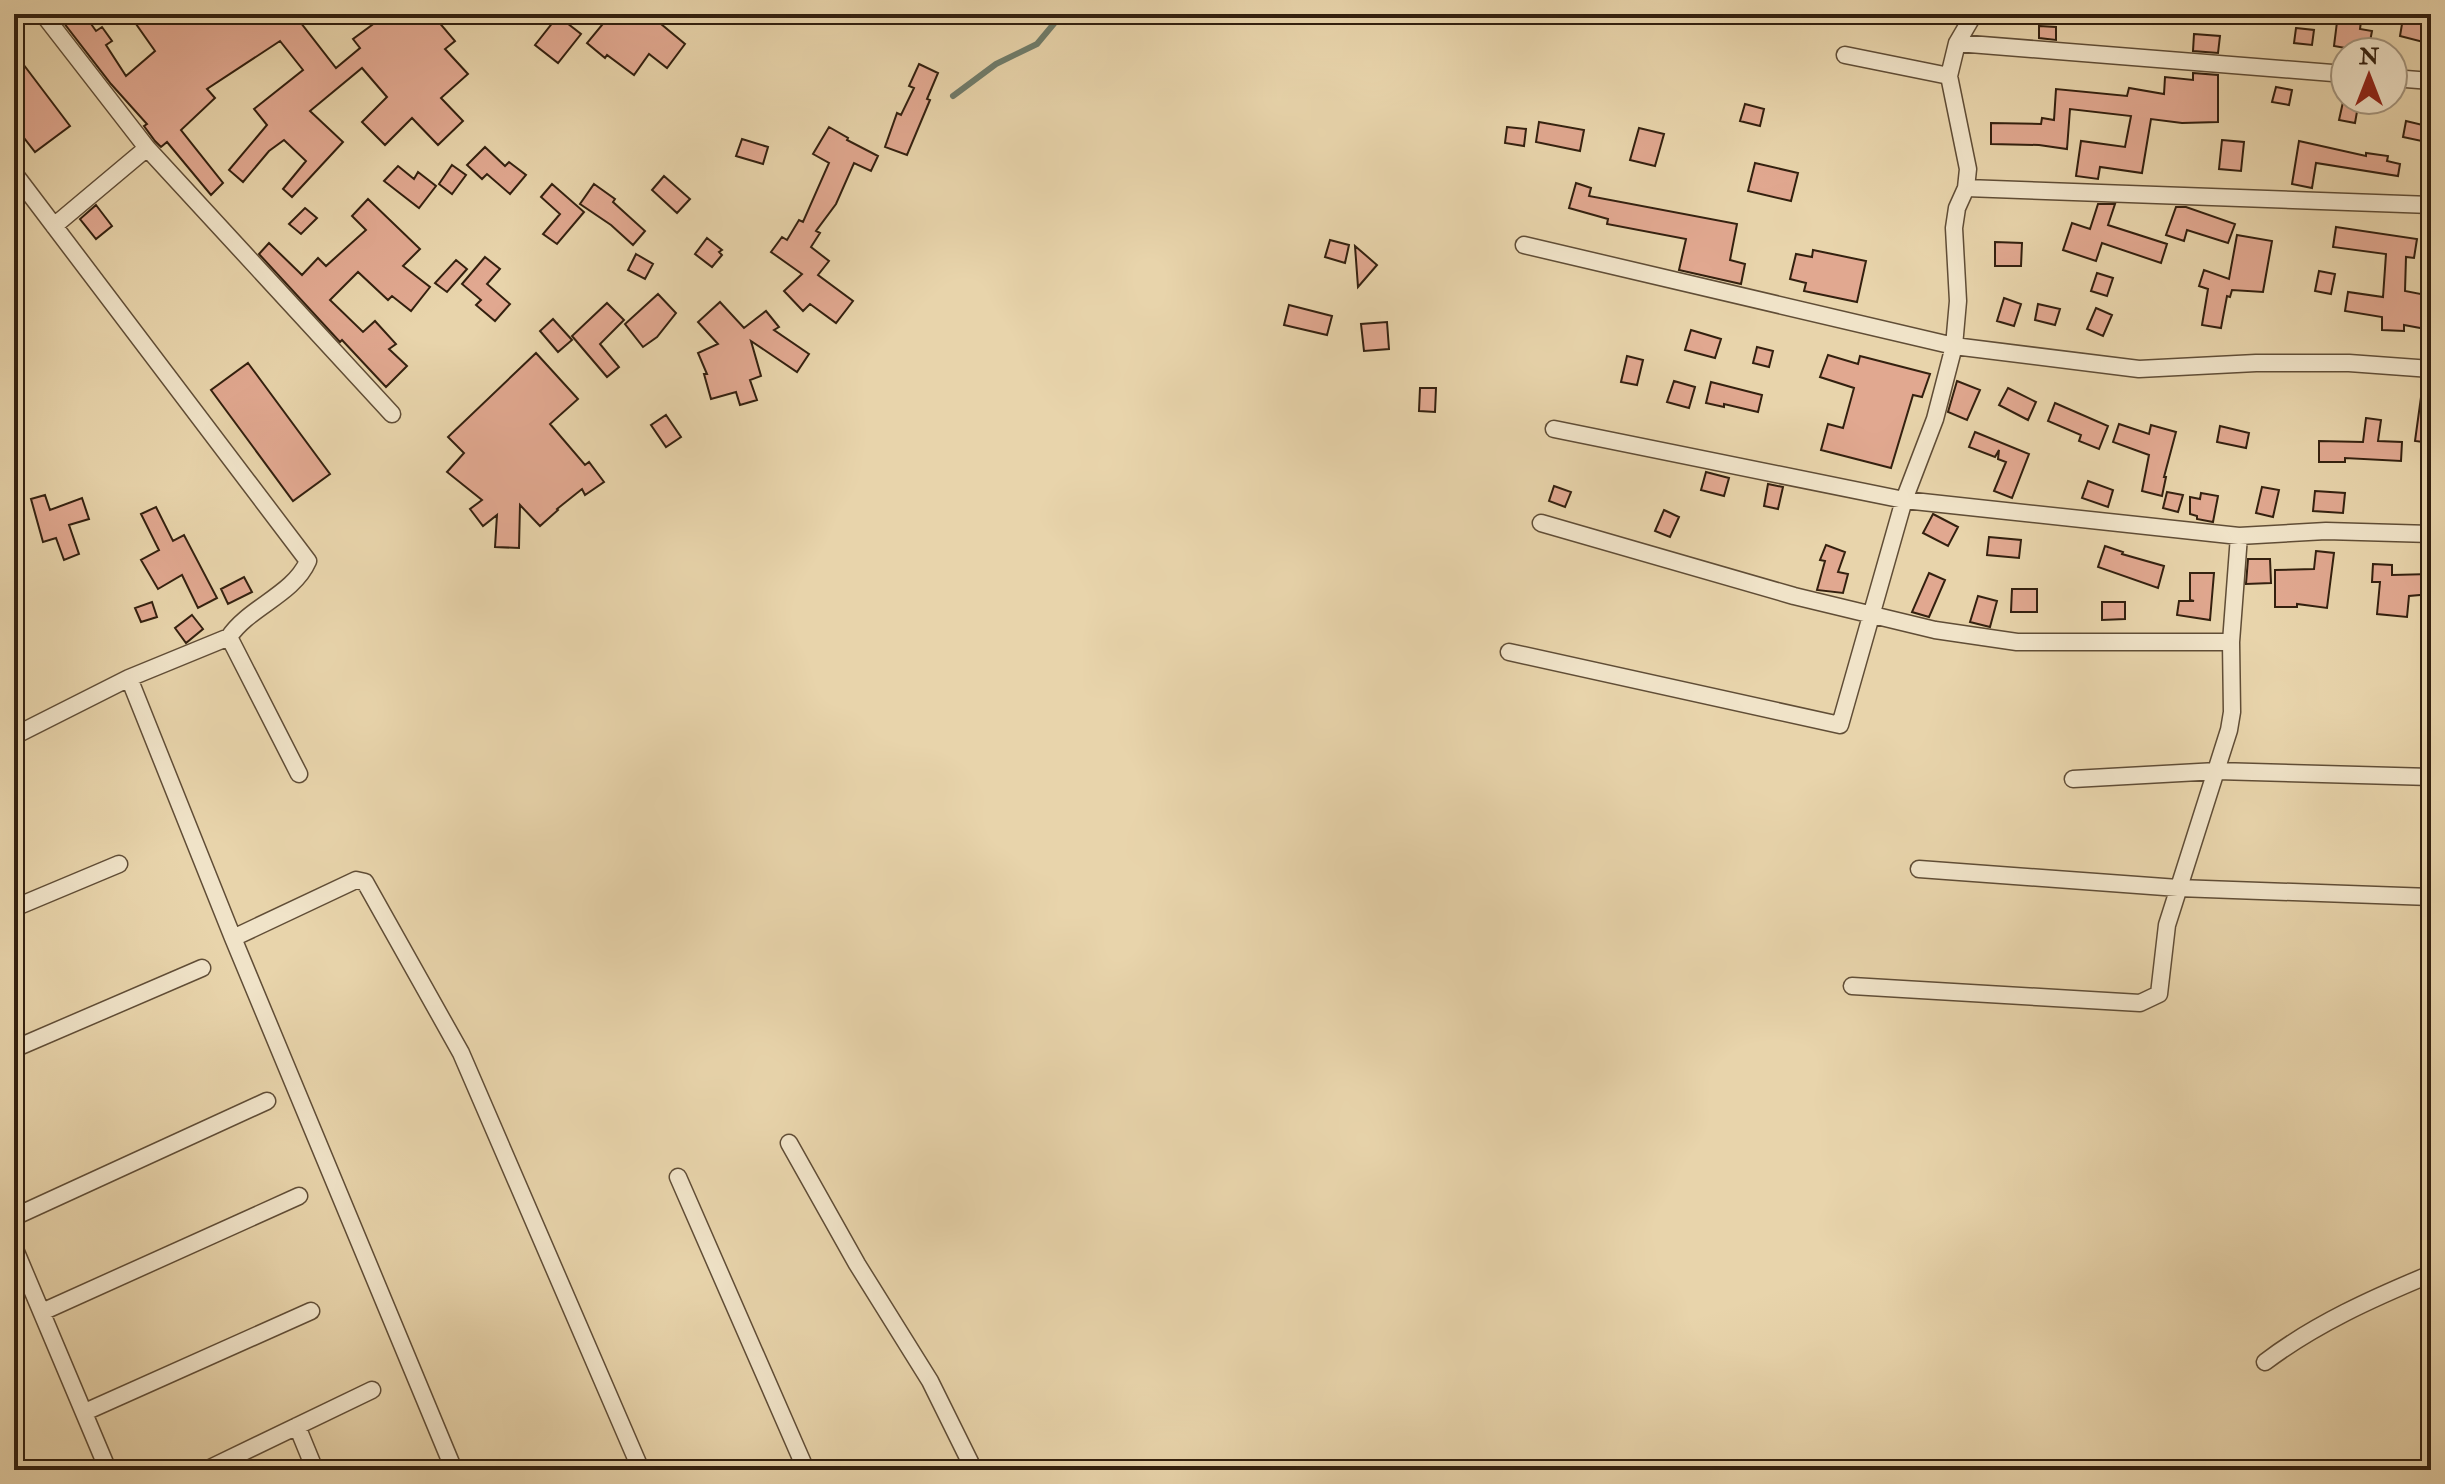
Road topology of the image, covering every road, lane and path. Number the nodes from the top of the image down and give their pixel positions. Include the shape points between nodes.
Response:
1 (43, 14) edge
2 (1974, 14) edge
3 (1957, 43) junction
4 (1845, 55) dead end
5 (2329, 73) edge
6 (1949, 76) junction
7 (2409, 79) edge
8 (2431, 81) edge
9 (147, 148) junction
10 (14, 173) edge
11 (1966, 188) junction
12 (2431, 205) edge
13 (54, 226) junction
14 (1524, 245) dead end
15 (1954, 346) junction
16 (2431, 369) edge
17 (392, 414) dead end
18 (1554, 429) dead end
19 (1904, 500) junction
20 (1541, 523) dead end
21 (2431, 534) edge
22 (2239, 536) junction
23 (1870, 613) junction
24 (229, 637) junction
25 (2231, 642) junction
26 (1509, 652) dead end
27 (129, 678) junction
28 (14, 736) edge
29 (2217, 771) junction
30 (299, 774) dead end
31 (2431, 777) edge
32 (2073, 779) dead end
33 (119, 864) dead end
34 (1919, 869) dead end
35 (2178, 888) junction
36 (2431, 897) edge
37 (14, 908) edge
38 (233, 938) junction
39 (202, 968) dead end
40 (1852, 986) dead end
41 (14, 1049) edge
42 (267, 1101) dead end
43 (789, 1143) dead end
44 (678, 1177) dead end
45 (299, 1196) dead end
46 (14, 1217) edge
47 (14, 1247) edge
48 (2431, 1274) edge
49 (311, 1311) dead end
50 (42, 1312) junction
51 (2265, 1362) dead end
52 (372, 1390) dead end
53 (85, 1412) junction
54 (297, 1426) junction
55 (108, 1470) edge
56 (206, 1470) edge
57 (315, 1470) edge
58 (454, 1470) edge
59 (641, 1470) edge
60 (806, 1470) edge
61 (974, 1470) edge

1 - 9 street
2 - 3 street
3 - 5 street
3 - 6 street
4 - 6 street
6 - 11 street via 1968,169
7 - 8 street
9 - 13 street
9 - 17 street
10 - 13 street
11 - 12 street
11 - 15 street via 1954,228
13 - 24 street via 308,561 298,577
14 - 15 street
15 - 16 street via 2139,369 2256,363
15 - 19 street via 1935,419
18 - 19 street
19 - 22 street
19 - 23 street
20 - 23 street
21 - 22 street via 2326,531
22 - 25 street
23 - 25 street via 1935,630 2017,642
23 - 26 street via 1840,725
24 - 27 street
24 - 30 street
25 - 29 street via 2232,712
27 - 28 street
27 - 38 street
29 - 31 street
29 - 32 street
29 - 35 street
33 - 37 street
34 - 35 street
35 - 36 street
35 - 40 street via 2165,935 2159,994 2151,1000
38 - 58 street
38 - 59 street via 356,880 365,882 461,1053
39 - 41 street
42 - 46 street
43 - 61 street via 930,1381
44 - 60 street
45 - 50 street
47 - 50 street
48 - 51 street via 2295,1339
49 - 53 street
50 - 53 street
52 - 54 street
53 - 55 street
54 - 56 street
54 - 57 street

